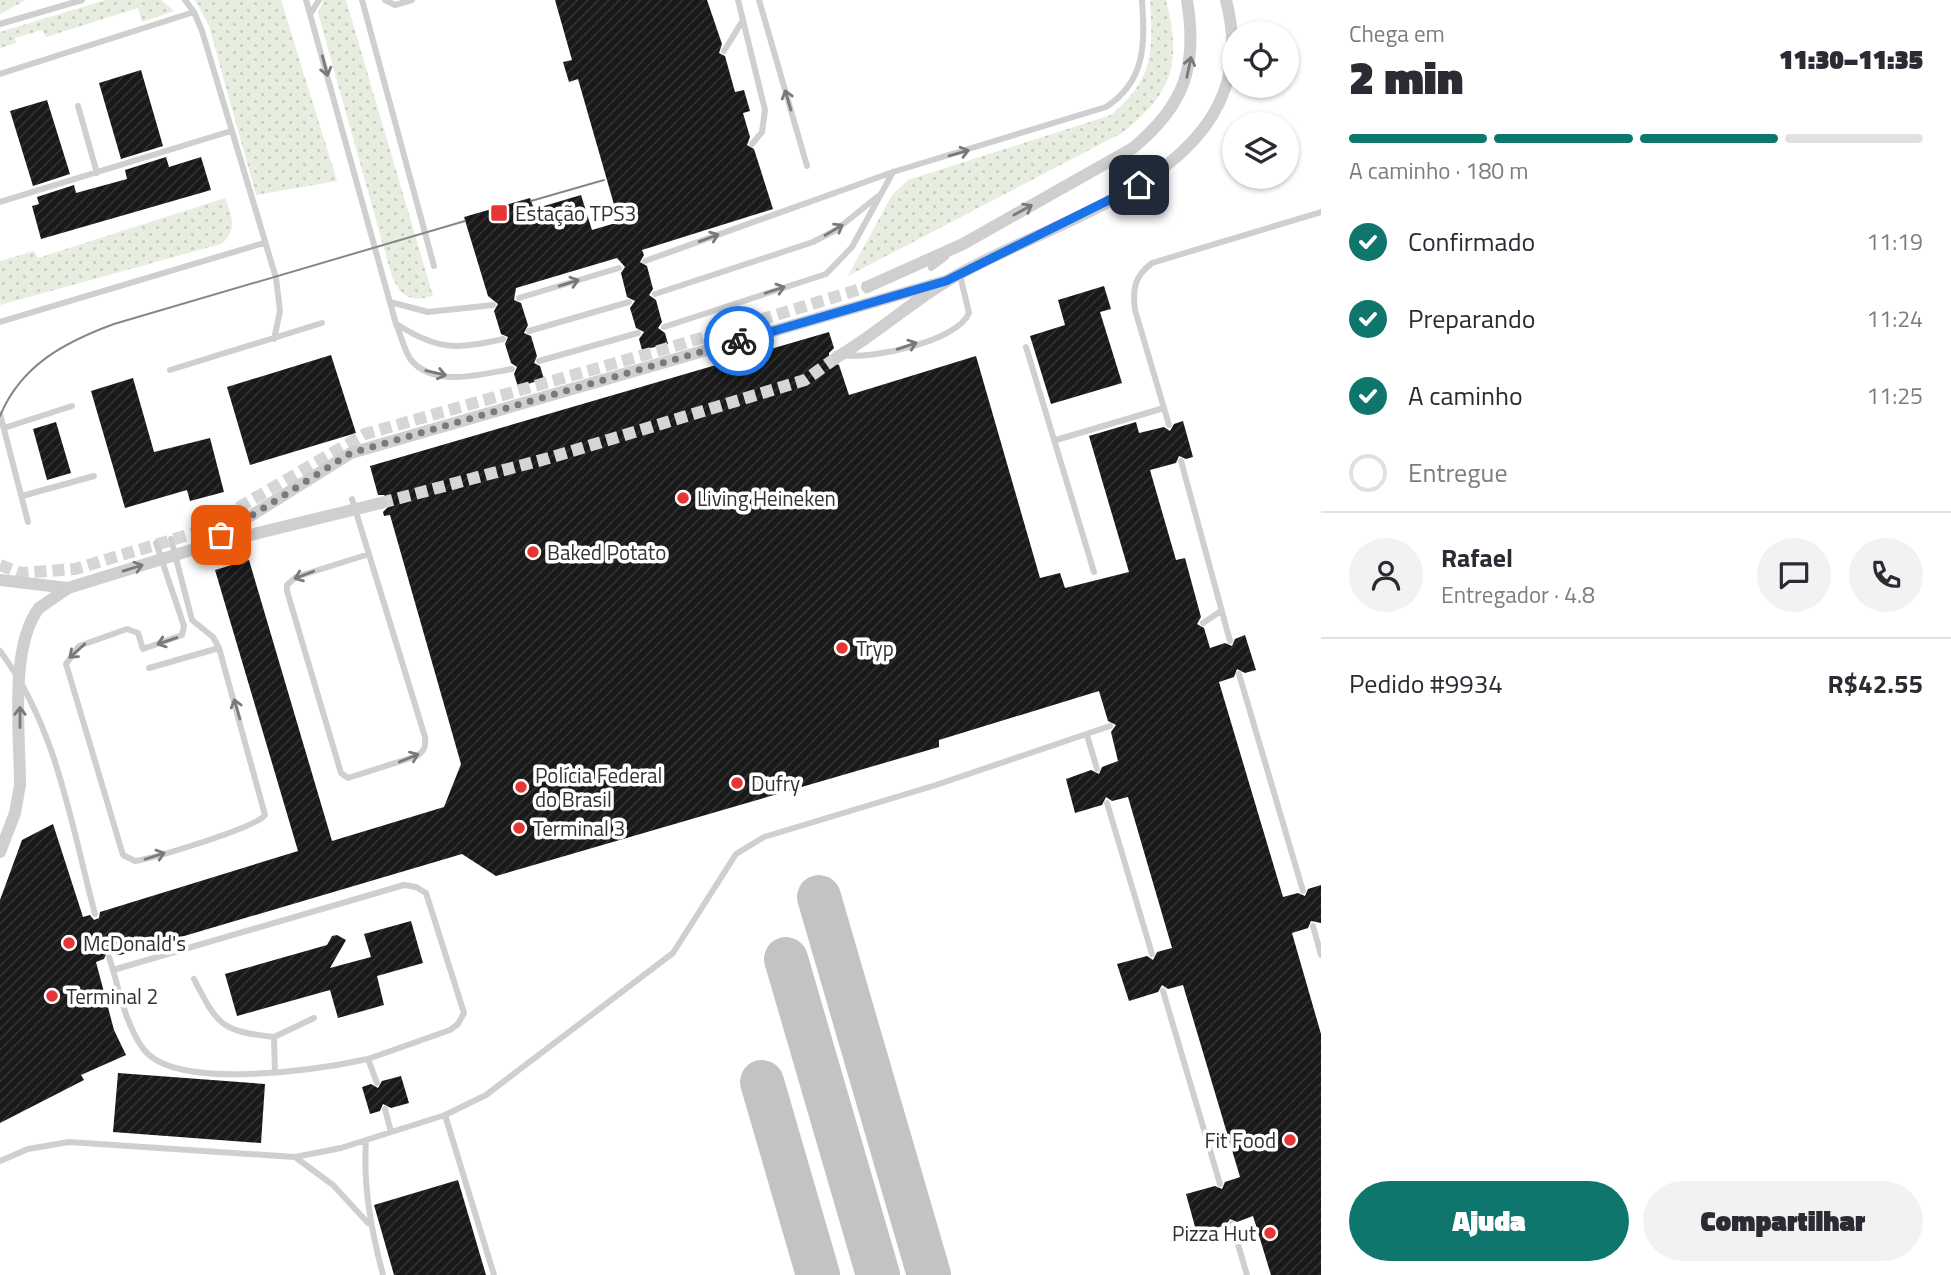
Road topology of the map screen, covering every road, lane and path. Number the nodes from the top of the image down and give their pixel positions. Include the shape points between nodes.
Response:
1 (47, 0) edge
2 (80, 0) edge
3 (185, 0) edge
4 (306, 0) edge
5 (319, 0) edge
6 (362, 0) edge
7 (385, 0) edge
8 (412, 0) edge
9 (738, 0) edge
10 (760, 0) edge
11 (1142, 0) edge
12 (1187, 0) edge
13 (1226, 0) edge
14 (50, 10) junction
15 (194, 12) junction
16 (311, 14) junction
17 (743, 19) junction
18 (0, 24) edge
19 (724, 51) dead end
20 (0, 74) edge
21 (78, 106) dead end
22 (231, 131) junction
23 (752, 144) dead end
24 (807, 166) dead end
25 (893, 172) junction
26 (97, 173) junction
27 (881, 193) junction
28 (0, 202) edge
29 (1321, 212) edge
30 (264, 243) junction
31 (963, 244) junction
32 (645, 261) dead end
33 (434, 267) dead end
34 (620, 268) dead end
35 (931, 268) dead end
36 (960, 275) junction
37 (946, 281) junction
38 (867, 287) tunnel mouth
39 (655, 294) dead end
40 (519, 298) dead end
41 (390, 302) junction
42 (629, 302) dead end
43 (493, 305) dead end
44 (0, 322) edge
45 (322, 323) dead end
46 (396, 324) junction
47 (664, 327) dead end
48 (529, 331) dead end
49 (638, 334) dead end
50 (274, 339) junction
51 (503, 339) dead end
52 (1026, 347) dead end
53 (839, 355) joint
54 (539, 360) dead end
55 (512, 369) dead end
56 (170, 370) dead end
57 (72, 406) dead end
58 (1164, 408) junction
59 (0, 414) edge
60 (1170, 425) dead end
61 (4, 428) junction
62 (1056, 440) junction
63 (1181, 461) dead end
64 (94, 476) dead end
65 (22, 496) junction
66 (352, 499) dead end
67 (381, 503) tunnel mouth
68 (29, 522) dead end
69 (171, 539) dead end
70 (156, 543) dead end
71 (201, 547) junction
72 (369, 554) junction
73 (1094, 572) dead end
74 (0, 580) edge
75 (68, 588) junction
76 (1221, 611) junction
77 (1203, 623) dead end
78 (1230, 641) dead end
79 (219, 649) junction
80 (0, 651) edge
81 (149, 668) dead end
82 (1240, 674) dead end
83 (1110, 726) dead end
84 (1087, 734) junction
85 (1097, 769) dead end
86 (1107, 803) dead end
87 (0, 852) edge
88 (1303, 891) dead end
89 (95, 914) dead end
90 (1313, 926) dead end
91 (1152, 954) dead end
92 (1321, 954) edge
93 (109, 957) dead end
94 (113, 970) junction
95 (194, 979) dead end
96 (1163, 991) dead end
97 (314, 1018) dead end
98 (274, 1038) junction
99 (368, 1059) junction
100 (275, 1073) junction
101 (377, 1083) dead end
102 (386, 1109) dead end
103 (445, 1115) junction
104 (391, 1132) junction
105 (366, 1140) junction
106 (295, 1157) junction
107 (0, 1161) edge
108 (1220, 1184) dead end
109 (1232, 1224) dead end
110 (369, 1225) junction
111 (383, 1275) edge
112 (494, 1275) edge
113 (1247, 1275) edge

1 - 14 lane
2 - 14 lane
3 - 15 lane
4 - 16 lane
5 - 16 lane
6 - 33 lane
7 - 8 lane via 395,5
9 - 17 lane
24 -> 10 lane
25 -> 11 lane via 1091,114 1118,100 1143,58
31 -> 12 street via 1133,148 1156,129 1185,82 1191,60
13 - 36 street via 1231,60 1222,100 1197,138 1161,172
14 - 18 lane
15 - 20 lane
15 - 22 lane
16 -> 41 lane
17 - 19 lane
17 - 23 lane via 765,110 762,132
21 - 26 lane
22 - 26 lane
22 - 30 lane
25 - 27 lane
32 -> 25 lane
26 - 28 lane
39 -> 27 lane via 813,242 836,230
47 -> 27 lane via 826,274 845,258
29 - 58 lane via 1152,263 1140,273 1133,290 1135,310
30 - 44 lane
30 - 50 lane via 279,295
31 - 35 lane
31 - 38 street
40 -> 34 lane
36 - 37 street
53 -> 36 lane via 887,353 958,327 969,313
37 - 53 street
37 - 71 street, bridge via 351,453
41 - 43 lane via 428,312
41 - 46 lane
42 - 48 lane
45 - 50 lane
46 - 51 lane via 435,345 472,346
46 -> 55 lane via 411,359 422,369 438,375
49 - 54 lane
50 - 56 lane
52 - 62 lane
57 - 61 lane
58 - 60 lane
58 - 62 lane
59 - 61 lane
61 - 65 lane
62 - 73 lane
63 - 76 lane
64 - 65 lane
65 - 68 lane
66 - 72 lane
67 - 71 street, bridge
69 - 79 lane via 192,620 213,637
70 -> 79 lane via 184,626 182,635 144,649 138,634 127,629 79,646 66,663 123,855 128,859 142,860 237,830 265,815
75 -> 71 street, bridge
72 -> 72 lane via 296,577 287,591 341,773 348,778 417,756 426,743
74 - 75 street
87 -> 75 street, bridge via 20,785 23,638 39,608
76 - 77 lane
76 - 78 lane
79 - 81 lane
80 - 89 lane via 43,725
82 - 88 lane
83 - 84 lane
84 - 85 lane
84 - 103 lane via 764,838 736,854 673,953 486,1095
86 - 91 lane
90 - 92 lane
93 - 94 lane
94 - 99 lane via 404,885 416,887 426,893 464,1013 450,1030
94 - 100 lane via 128,1021 143,1049 158,1062 176,1069
95 - 98 lane via 223,1025 239,1033
96 - 108 lane
97 - 98 lane
98 - 100 lane
99 - 100 lane
99 - 101 lane
102 - 104 lane
103 - 104 lane
103 - 112 lane
104 - 105 lane
105 - 106 lane
105 - 110 lane
106 - 107 lane via 69,1142 28,1149
106 - 110 lane via 333,1185
109 - 113 lane
110 - 111 lane

